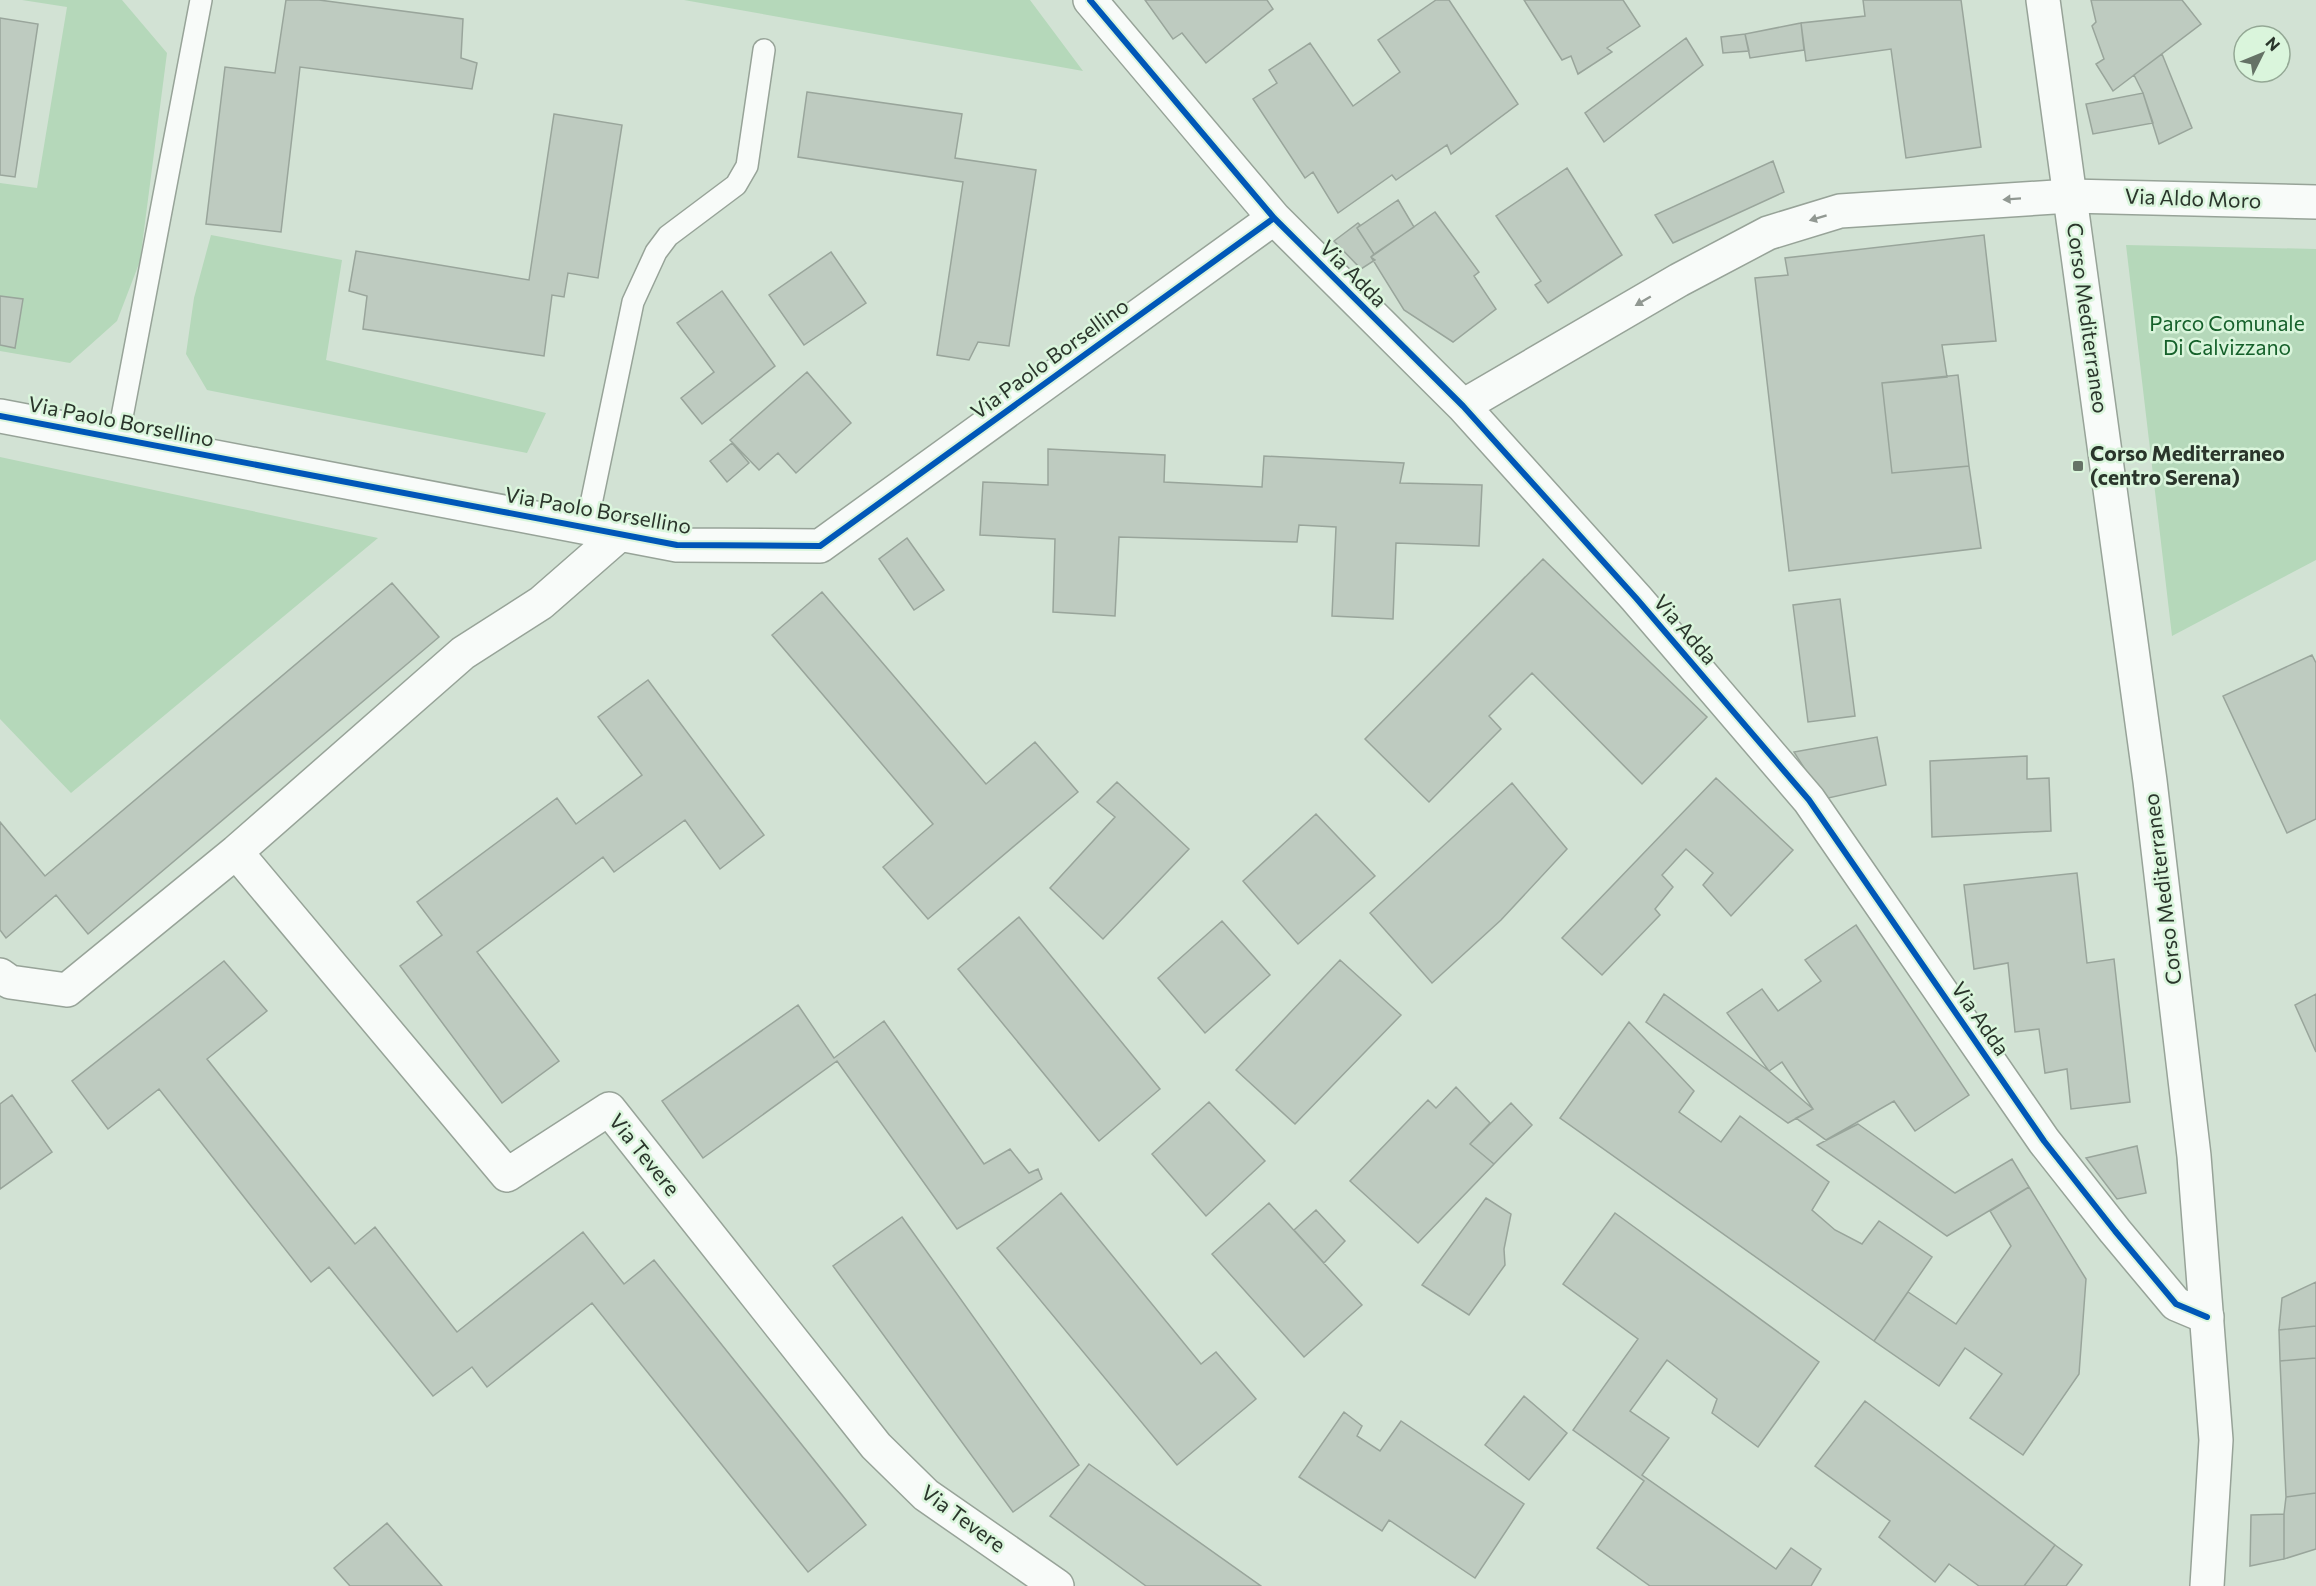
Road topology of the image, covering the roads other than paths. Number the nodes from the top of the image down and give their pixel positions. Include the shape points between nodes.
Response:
1 (201, 0) edge
2 (1090, 0) edge
3 (2043, 0) edge
4 (764, 50) dead end
5 (2070, 196) junction
6 (2316, 202) edge
7 (1274, 218) junction
8 (1463, 406) junction
9 (0, 416) edge
10 (118, 438) junction
11 (586, 528) junction
12 (620, 534) junction
13 (236, 852) junction
14 (0, 975) edge
15 (2207, 1317) junction
16 (1057, 1586) edge
17 (2207, 1586) edge

1 - 10 lane
2 - 7 street, Via Adda
3 - 5 street, Corso Mediterraneo
4 - 11 lane via 747,166 736,185 668,236 656,252 633,302
5 - 6 street, Via Aldo Moro
5 -> 8 street, Via Aldo Moro via 1840,211 1768,233 1678,280
5 - 15 street, Corso Mediterraneo via 2150,782 2194,1156
7 - 8 street, Via Adda
7 - 12 street, Via Paolo Borsellino via 820,546 677,545
8 - 15 street, Via Adda via 1636,598 1809,800 2044,1141 2176,1304
9 - 10 street, Via Paolo Borsellino
10 - 11 street, Via Paolo Borsellino
11 - 12 street, Via Paolo Borsellino
12 - 13 street via 541,603 463,653
13 - 14 street via 67,990 10,982
13 - 16 street, Via Tevere via 507,1175 609,1109 876,1446 926,1495
15 - 17 street, Corso Mediterraneo via 2216,1440

